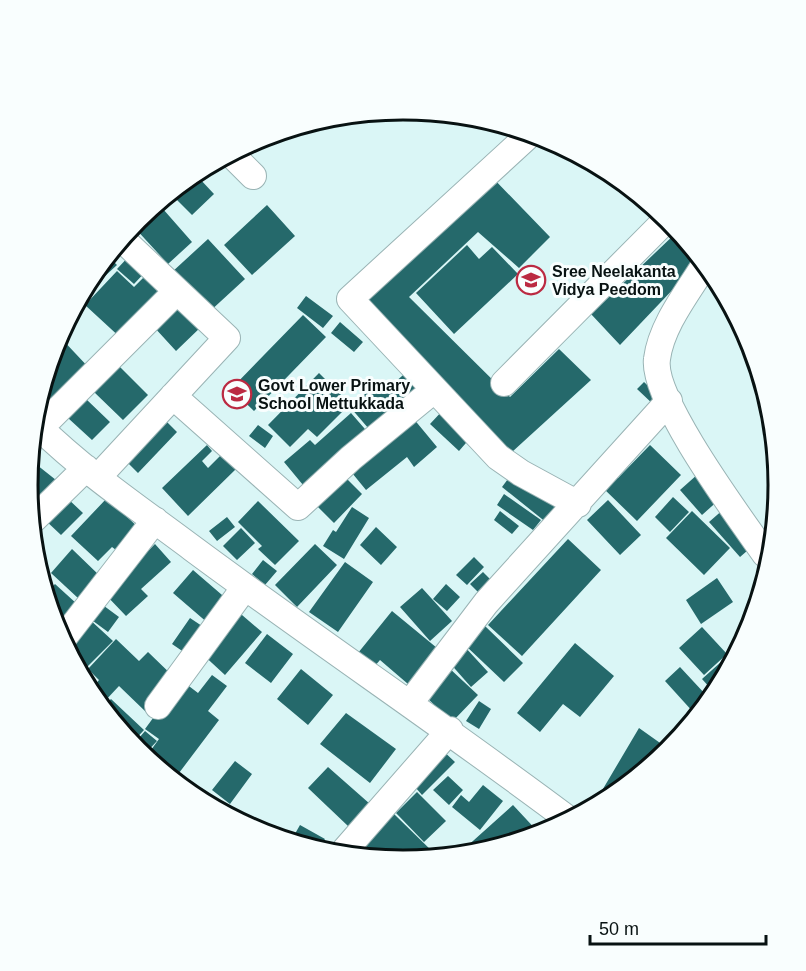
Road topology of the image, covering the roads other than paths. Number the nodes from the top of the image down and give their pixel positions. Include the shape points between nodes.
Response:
1 (523, 140) edge
2 (237, 160) edge
3 (253, 176) dead end
4 (660, 226) edge
5 (128, 245) edge
6 (700, 272) edge
7 (177, 291) junction
8 (504, 383) dead end
9 (434, 390) junction
10 (173, 396) junction
11 (669, 401) junction
12 (44, 422) edge
13 (42, 430) edge
14 (92, 472) junction
15 (578, 504) junction
16 (39, 515) edge
17 (155, 520) junction
18 (762, 550) edge
19 (245, 586) junction
20 (68, 632) edge
21 (410, 703) junction
22 (158, 706) dead end
23 (450, 730) junction
24 (562, 814) edge
25 (348, 847) edge

1 - 9 street via 350,299
2 - 3 street
4 - 8 street
5 - 7 street
6 - 11 street via 667,330 656,361 659,381
7 - 10 street via 227,338
7 - 12 street
9 - 10 street via 298,507
9 - 15 street via 498,457
10 - 14 street
11 - 15 street
11 - 18 street via 715,481
13 - 14 street
14 - 16 street
14 - 17 street
15 - 21 street via 486,603
17 - 19 street
17 - 20 street
19 - 21 street
19 - 22 street
21 - 23 street
23 - 24 street
23 - 25 street

